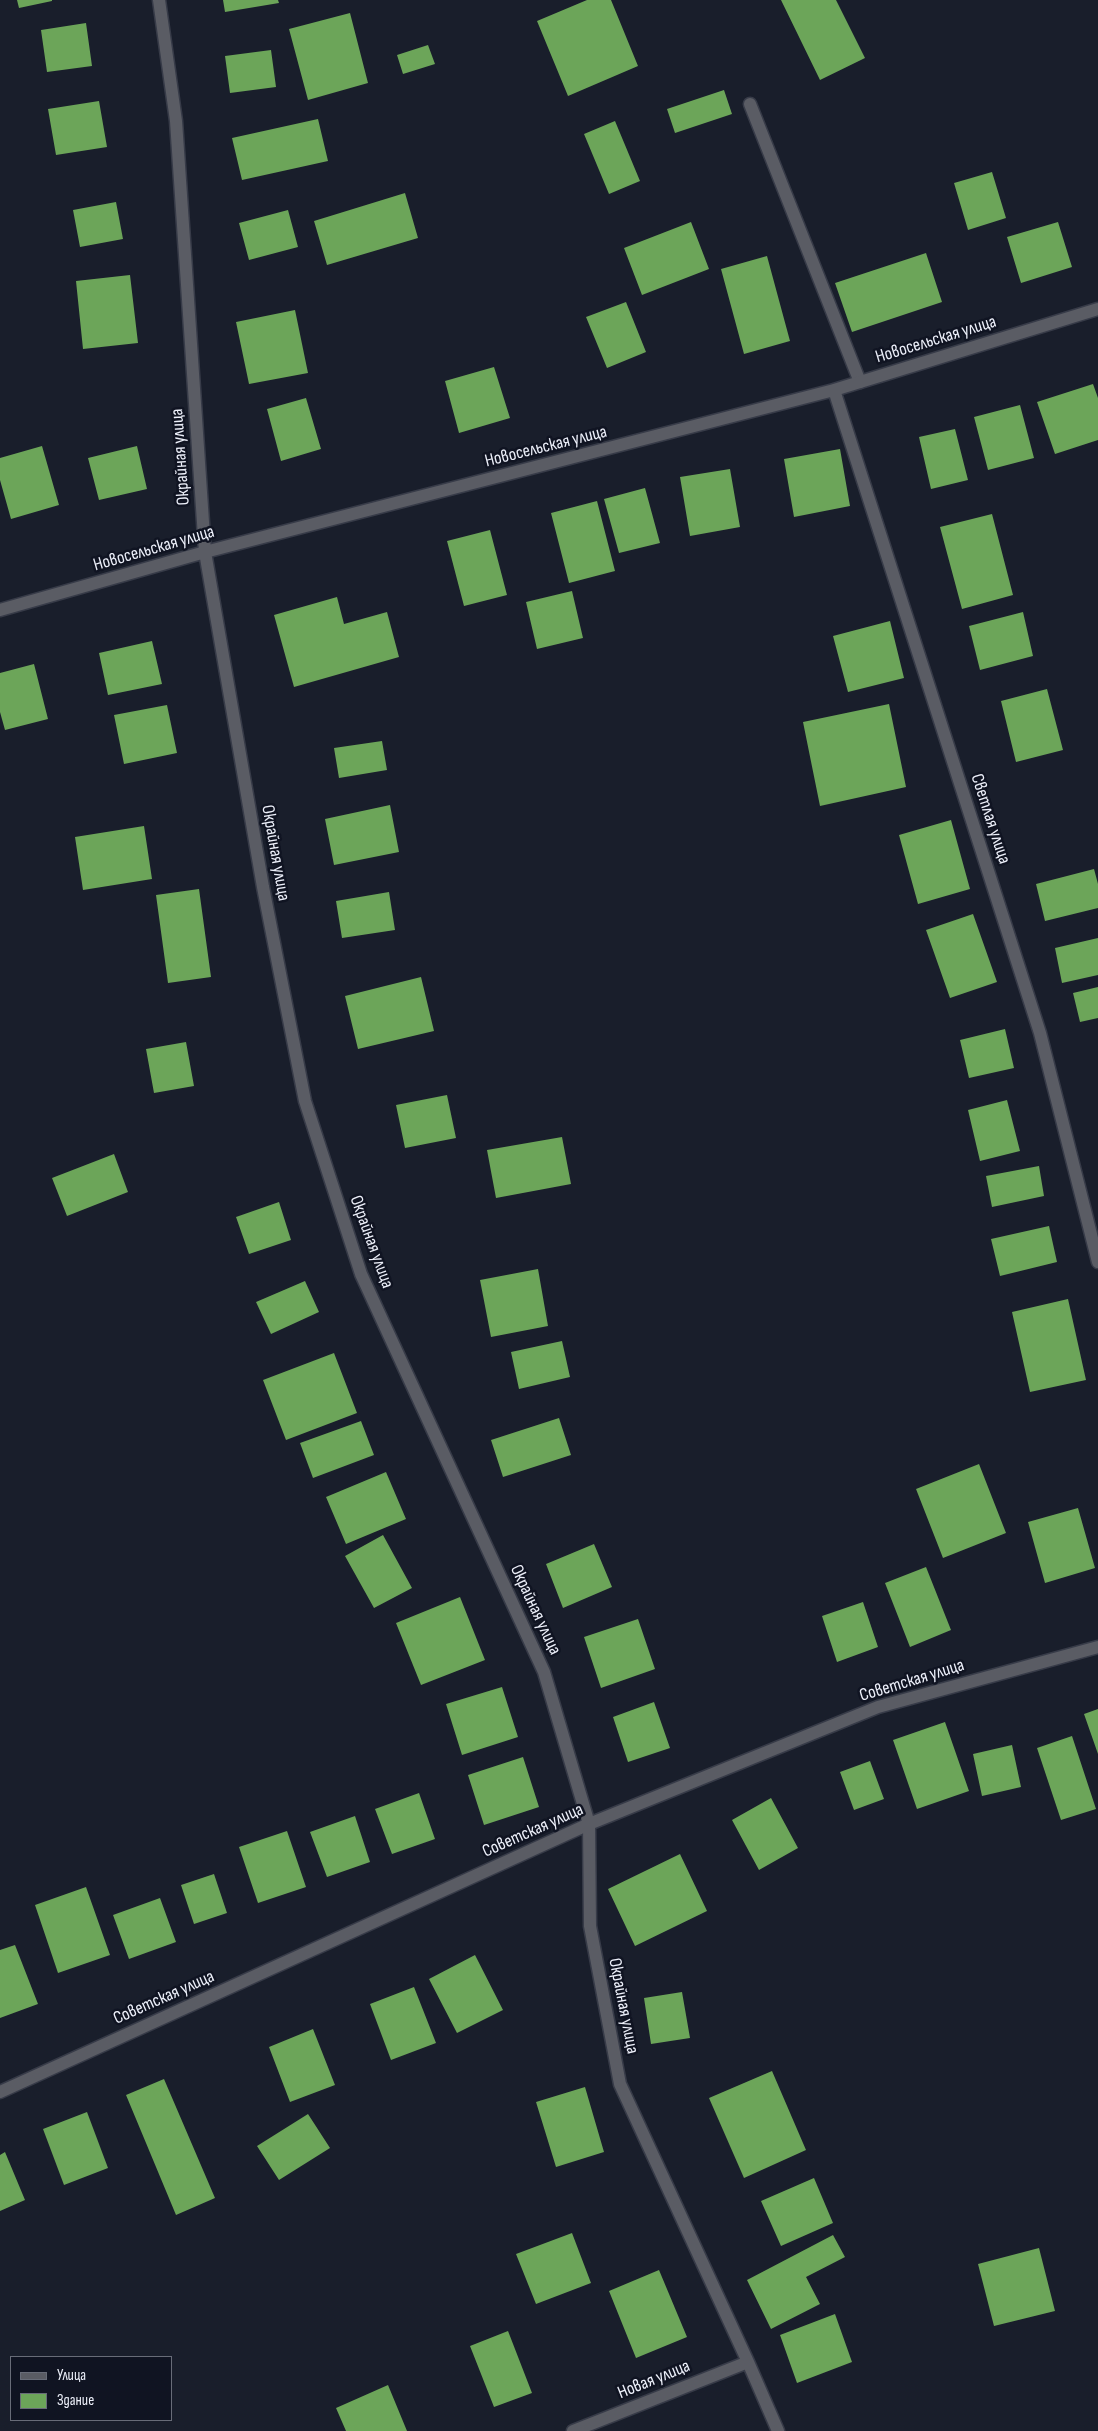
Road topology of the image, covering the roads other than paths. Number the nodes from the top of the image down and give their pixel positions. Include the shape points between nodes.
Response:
1 (159, 0) edge
2 (750, 104) dead end
3 (1098, 309) edge
4 (860, 382) junction
5 (834, 390) junction
6 (205, 552) junction
7 (0, 610) edge
8 (1098, 1262) edge
9 (1098, 1647) edge
10 (589, 1824) junction
11 (0, 2092) edge
12 (748, 2362) junction
13 (573, 2431) edge
14 (778, 2431) edge

1 - 6 street, Окрайная улица via 176,121
2 - 4 street
3 - 4 street, Новосельская улица
4 - 5 street, Новосельская улица
5 - 6 street, Новосельская улица
5 - 8 street, Светлая улица via 1040,1033
6 - 7 street, Новосельская улица
6 - 10 street, Окрайная улица via 263,887 305,1102 361,1274 544,1672
9 - 10 street, Советская улица via 878,1707
10 - 11 street, Советская улица
10 - 12 street, Окрайная улица via 590,1926 620,2084
12 - 13 street, Новая улица
12 - 14 street, Окрайная улица

